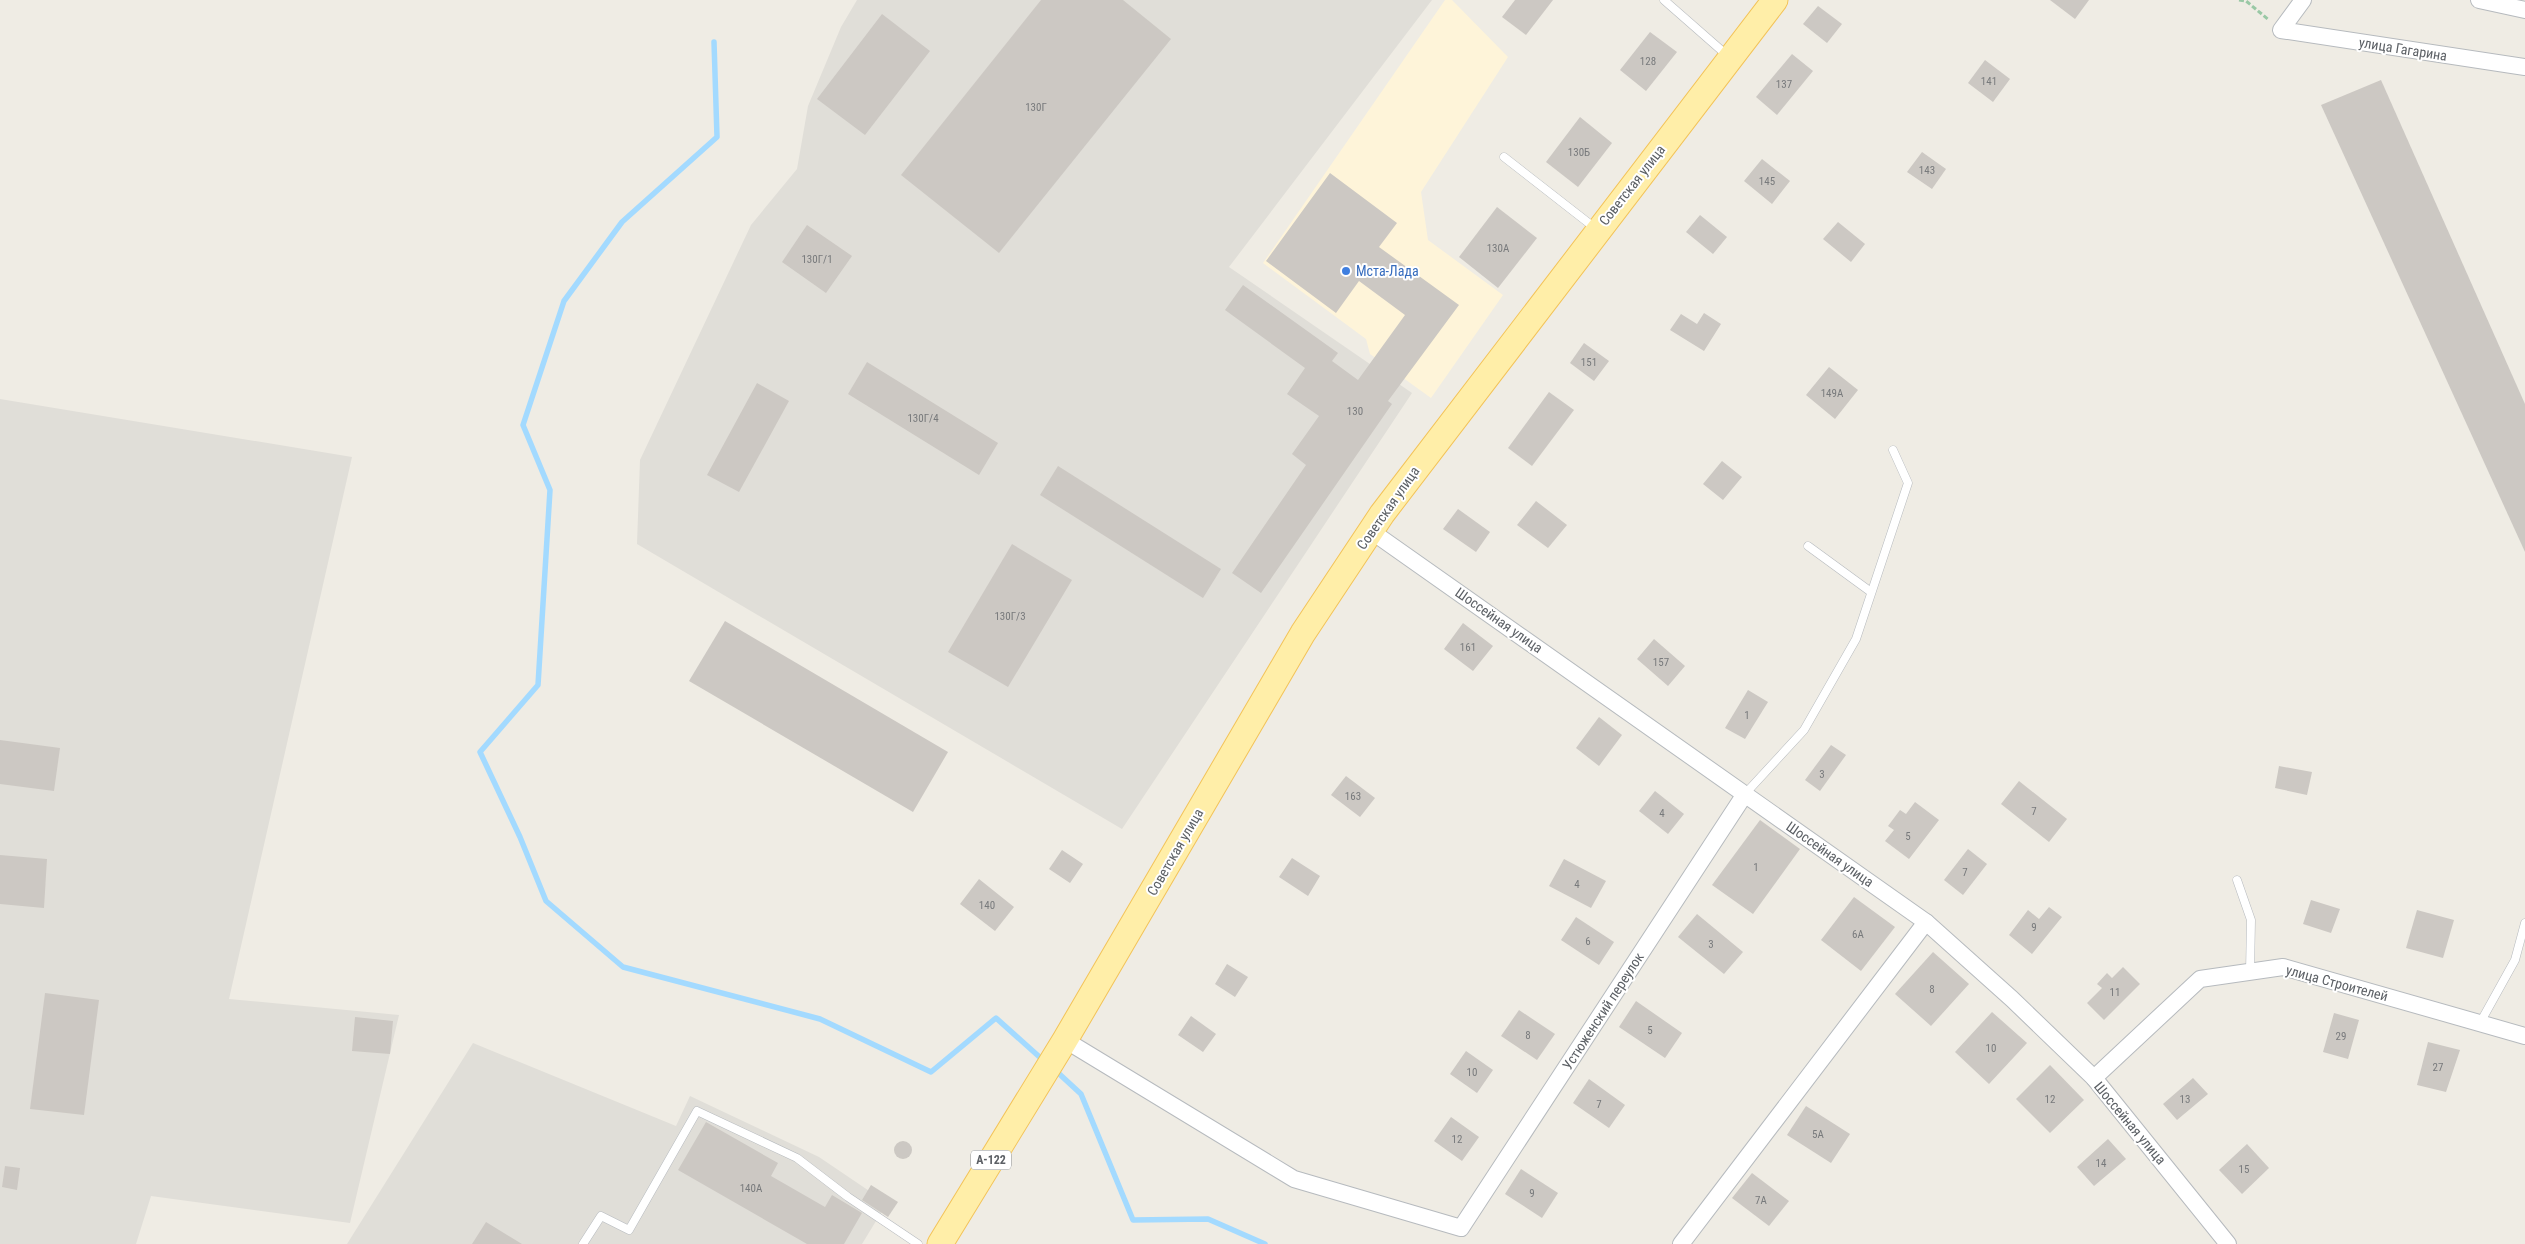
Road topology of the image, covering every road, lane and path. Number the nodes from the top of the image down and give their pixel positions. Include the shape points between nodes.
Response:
1 (1664, 0) edge
2 (1775, 0) edge
3 (2239, 0) edge
4 (2303, 0) edge
5 (2479, 0) edge
6 (2525, 10) edge
7 (2281, 30) junction
8 (1730, 58) junction
9 (2525, 67) edge
10 (1504, 157) dead end
11 (1598, 229) junction
12 (1893, 450) dead end
13 (1371, 531) junction
14 (1808, 546) dead end
15 (1871, 592) junction
16 (1745, 794) junction
17 (2237, 880) dead end
18 (1926, 922) junction
19 (2525, 923) edge
20 (2250, 972) junction
21 (2480, 1023) junction
22 (2525, 1036) edge
23 (1060, 1047) junction
24 (2094, 1078) junction
25 (583, 1244) edge
26 (918, 1244) edge
27 (940, 1244) edge
28 (1682, 1244) edge
29 (2228, 1244) edge

1 - 8 lane
2 - 8 main road, Советская улица
3 - 7 path via 2246,1
4 - 7 street
5 - 6 street
7 - 9 street, улица Гагарина
8 - 11 main road, Советская улица
10 - 11 lane
11 - 13 main road, Советская улица
12 - 15 lane via 1908,483
13 - 16 street, Шоссейная улица
13 - 23 main road, Советская улица via 1304,633
14 - 15 lane
15 - 16 lane via 1856,639 1804,730
16 - 18 street, Шоссейная улица
16 - 23 street, Устюженский переулок via 1461,1228 1294,1179
17 - 20 lane via 2251,920
18 - 24 street, Шоссейная улица
18 - 28 street
19 - 21 lane via 2515,960
20 - 21 street, улица Строителей via 2283,968
20 - 24 street, улица Строителей via 2200,979
21 - 22 street, улица Строителей
23 - 27 main road, Советская улица / А-122
24 - 29 street, Шоссейная улица
25 - 26 lane via 601,1216 629,1230 697,1111 797,1158

